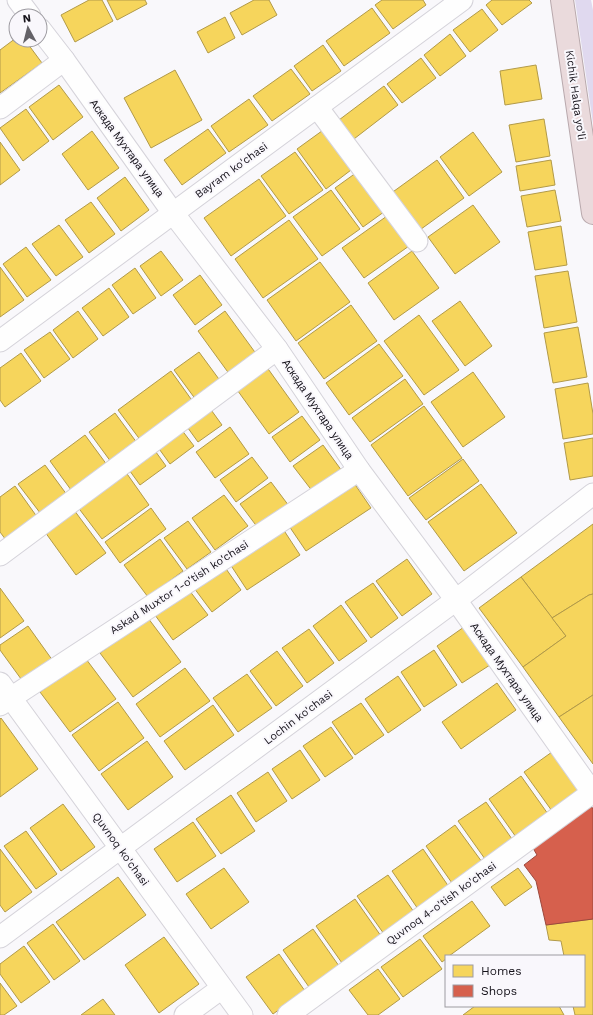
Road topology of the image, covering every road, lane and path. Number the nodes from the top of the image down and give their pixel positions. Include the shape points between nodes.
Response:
1 (462, 0) edge
2 (562, 0) edge
3 (48, 39) edge
4 (64, 60) junction
5 (317, 107) junction
6 (0, 108) edge
7 (173, 213) junction
8 (593, 213) edge
9 (417, 242) dead end
10 (0, 341) edge
11 (277, 349) junction
12 (359, 470) junction
13 (593, 494) edge
14 (0, 556) edge
15 (456, 600) junction
16 (4, 695) edge
17 (593, 792) edge
18 (121, 849) junction
19 (0, 938) edge
20 (222, 988) junction
21 (185, 1015) edge
22 (242, 1015) edge
23 (288, 1015) edge

1 - 5 street, Bayram ko'chasi
2 - 8 highway, Kichik Halqa yo'li
3 - 4 street, Аскада Мухтара улица
4 - 6 street
4 - 7 street, Аскада Мухтара улица
5 - 7 street, Bayram ko'chasi
5 - 9 street
7 - 10 street, Bayram ko'chasi
7 - 11 street, Аскада Мухтара улица
11 - 12 street, Аскада Мухтара улица
11 - 14 street
12 - 15 street, Аскада Мухтара улица
12 - 16 street, Askad Muxtor 1-o'tish ko'chasi
13 - 15 street, Lochin ko'chasi
15 - 17 street, Аскада Мухтара улица
15 - 18 street, Lochin ko'chasi
16 - 18 street, Quvnoq ko'chasi
17 - 23 street, Quvnoq 4-o'tish ko'chasi
18 - 19 street, Lochin ko'chasi
18 - 20 street, Quvnoq ko'chasi
20 - 21 street
20 - 22 street, Quvnoq ko'chasi

